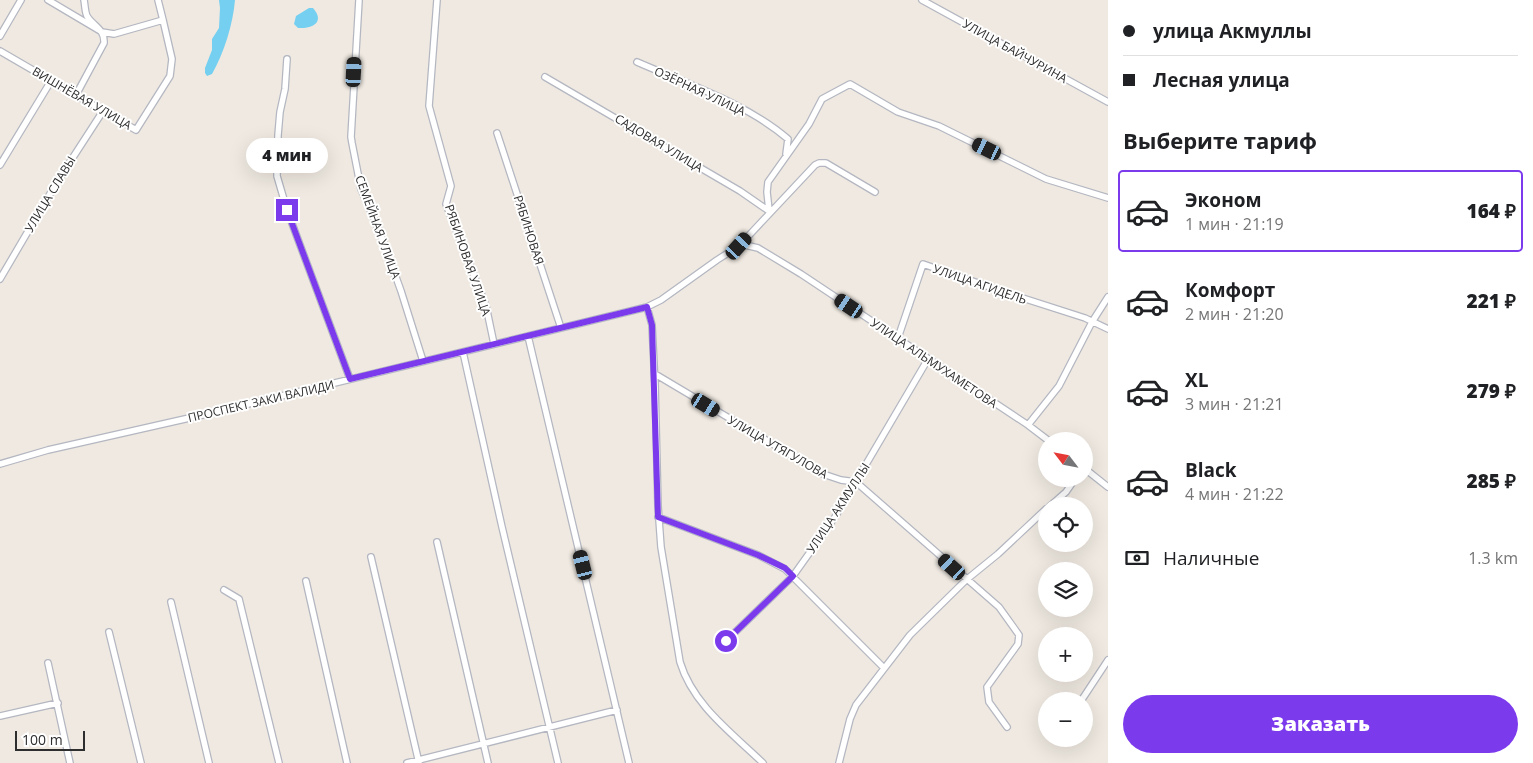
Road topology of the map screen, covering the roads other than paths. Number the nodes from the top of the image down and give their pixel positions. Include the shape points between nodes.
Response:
1 (21, 0) edge
2 (48, 0) edge
3 (84, 0) edge
4 (158, 0) edge
5 (359, 0) edge
6 (437, 0) edge
7 (922, 0) edge
8 (163, 20) junction
9 (102, 32) junction
10 (0, 36) edge
11 (0, 51) edge
12 (287, 59) dead end
13 (637, 62) dead end
14 (545, 77) dead end
15 (51, 81) junction
16 (76, 95) junction
17 (1108, 102) edge
18 (103, 111) junction
19 (497, 133) dead end
20 (786, 156) junction
21 (0, 165) edge
22 (875, 192) dead end
23 (1108, 198) edge
24 (769, 211) junction
25 (739, 246) junction
26 (0, 279) edge
27 (1108, 297) edge
28 (647, 307) junction
29 (1092, 322) junction
30 (562, 328) junction
31 (1108, 329) edge
32 (899, 335) dead end
33 (528, 336) junction
34 (494, 344) junction
35 (463, 352) junction
36 (928, 359) junction
37 (423, 362) junction
38 (655, 374) junction
39 (350, 379) junction
40 (1028, 425) junction
41 (1038, 433) edge
42 (0, 464) edge
43 (1093, 475) edge
44 (856, 482) junction
45 (1108, 486) edge
46 (1038, 516) edge
47 (658, 517) junction
48 (436, 542) dead end
49 (370, 557) dead end
50 (793, 576) junction
51 (966, 580) junction
52 (306, 581) dead end
53 (224, 590) dead end
54 (171, 602) dead end
55 (109, 632) dead end
56 (726, 641) dead end
57 (1108, 660) edge
58 (48, 663) dead end
59 (884, 668) junction
60 (1087, 692) edge
61 (58, 703) junction
62 (617, 710) junction
63 (0, 716) edge
64 (550, 726) junction
65 (1007, 727) dead end
66 (483, 743) junction
67 (419, 762) edge
68 (70, 763) edge
69 (141, 763) edge
70 (209, 763) edge
71 (279, 763) edge
72 (348, 763) edge
73 (407, 763) edge
74 (488, 763) edge
75 (558, 763) edge
76 (629, 763) edge
77 (763, 763) edge
78 (839, 763) edge

1 - 10 street
2 - 9 street
3 - 9 street via 87,16
4 - 8 street
5 - 37 street, СЕМЕЙНАЯ УЛИЦА via 351,137 362,189 401,291
6 - 34 street, РЯБИНОВАЯ УЛИЦА via 429,106 451,186 446,204 486,306
7 - 17 street, УЛИЦА БАЙЧУРИНА
8 - 9 street via 114,34
8 - 18 street, ВИШНЁВАЯ УЛИЦА via 172,58 170,76 136,130
9 - 16 street via 104,43
11 - 15 street, ВИШНЁВАЯ УЛИЦА
12 - 39 street via 278,135 278,176 287,210
13 - 20 street, ОЗЁРНАЯ УЛИЦА via 757,118 788,139
14 - 24 street, САДОВАЯ УЛИЦА
15 - 16 street, ВИШНЁВАЯ УЛИЦА
15 - 21 street
16 - 18 street, ВИШНЁВАЯ УЛИЦА
18 - 26 street, УЛИЦА СЛАВЫ
19 - 30 street, РЯБИНОВАЯ
20 - 23 street via 822,99 850,84 898,112 939,126 1046,179
20 - 24 street via 768,182
22 - 24 street, ПРОСПЕКТ ЗАКИ ВАЛИДИ via 826,163 819,163
24 - 25 street, ПРОСПЕКТ ЗАКИ ВАЛИДИ
25 - 28 street, ПРОСПЕКТ ЗАКИ ВАЛИДИ
25 - 36 street, УЛИЦА АЛЬМУХАМЕТОВА via 750,246 768,253
27 - 29 street
28 - 30 street, ПРОСПЕКТ ЗАКИ ВАЛИДИ
28 - 38 street via 652,325
29 - 31 street, УЛИЦА АГИДЕЛЬ
29 - 32 street, УЛИЦА АГИДЕЛЬ via 923,264
29 - 40 street via 1059,386
30 - 33 street, ПРОСПЕКТ ЗАКИ ВАЛИДИ
33 - 34 street, ПРОСПЕКТ ЗАКИ ВАЛИДИ
33 - 62 street
34 - 35 street, ПРОСПЕКТ ЗАКИ ВАЛИДИ
35 - 37 street, ПРОСПЕКТ ЗАКИ ВАЛИДИ
35 - 64 street
36 - 40 street, УЛИЦА АЛЬМУХАМЕТОВА
36 - 44 street, УЛИЦА АКМУЛЛЫ
37 - 39 street, ПРОСПЕКТ ЗАКИ ВАЛИДИ
38 - 44 street, УЛИЦА УТЯГУЛОВА via 823,474
38 - 47 street
39 - 42 street, ПРОСПЕКТ ЗАКИ ВАЛИДИ
40 - 41 street, УЛИЦА АЛЬМУХАМЕТОВА
43 - 45 street
44 - 50 street, УЛИЦА АКМУЛЛЫ
44 - 51 street, УЛИЦА УТЯГУЛОВА
46 - 51 street
47 - 50 street via 758,555 785,568
47 - 77 street via 685,677 716,718
48 - 66 street
49 - 67 street
50 - 56 street, УЛИЦА АКМУЛЛЫ
50 - 59 street
51 - 59 street via 910,635
51 - 65 street, УЛИЦА УТЯГУЛОВА via 999,607 1019,635 1018,644 987,687 989,702
52 - 72 street
53 - 71 street via 240,599
54 - 70 street
55 - 69 street
57 - 60 street
58 - 61 street
59 - 78 street via 856,705
61 - 63 street
61 - 68 street
62 - 64 street
62 - 76 street
64 - 66 street
64 - 75 street
66 - 67 street
66 - 74 street
67 - 73 street

